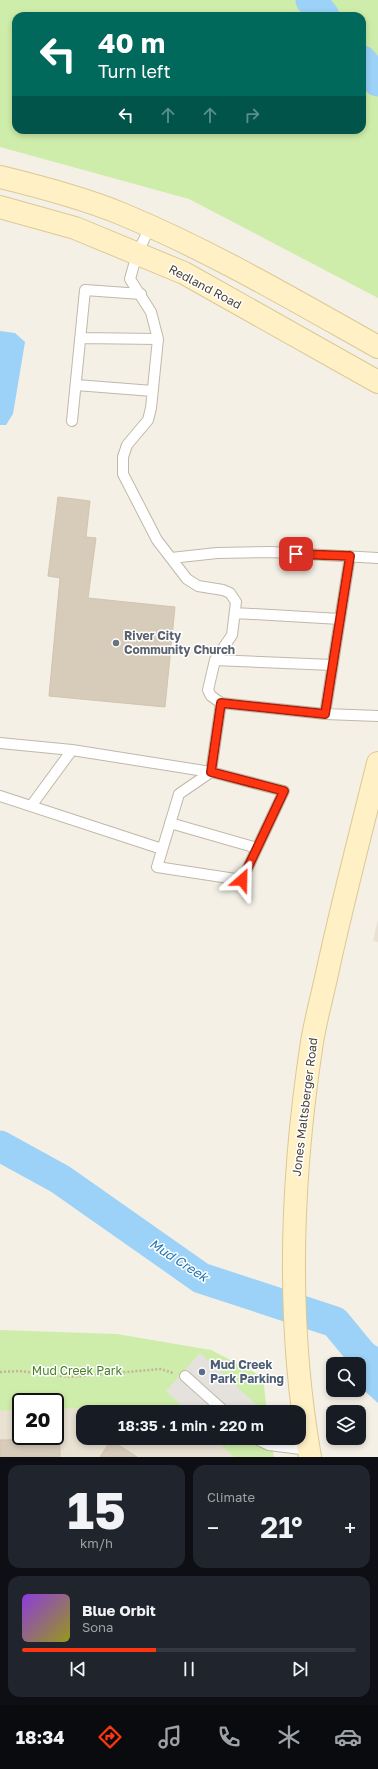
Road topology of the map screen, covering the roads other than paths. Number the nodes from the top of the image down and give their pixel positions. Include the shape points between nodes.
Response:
1 (0, 177) edge
2 (0, 207) edge
3 (150, 227) junction
4 (137, 254) junction
5 (141, 294) junction
6 (80, 338) junction
7 (158, 339) junction
8 (378, 347) edge
9 (378, 382) edge
10 (76, 385) junction
11 (153, 391) junction
12 (72, 421) dead end
13 (350, 556) junction
14 (171, 558) junction
15 (378, 558) edge
16 (235, 613) junction
17 (340, 619) junction
18 (215, 660) junction
19 (333, 665) junction
20 (221, 703) junction
21 (325, 714) junction
22 (378, 716) edge
23 (0, 743) edge
24 (72, 750) junction
25 (378, 763) edge
26 (211, 772) junction
27 (0, 796) edge
28 (31, 806) junction
29 (170, 823) junction
30 (162, 848) junction
31 (257, 848) junction
32 (185, 1376) road end
33 (217, 1405) edge
34 (269, 1445) edge
35 (309, 1454) edge

1 - 3 main road via 78,198
2 - 4 main road, Redland Road via 75,228
3 - 4 lane
3 - 8 main road via 256,278
4 - 5 lane via 130,279
4 - 9 main road, Redland Road via 184,273
5 - 6 lane via 85,290
5 - 7 lane via 151,312
6 - 7 lane
6 - 10 lane
7 - 11 lane
10 - 11 lane
10 - 12 lane
11 - 14 lane via 148,420 127,445 122,466 123,474 158,540
13 - 14 lane via 217,552
13 - 15 lane
13 - 17 lane
14 - 16 lane via 187,579 198,586 230,593 236,602
16 - 17 lane
16 - 18 lane via 232,635
17 - 19 lane
18 - 19 lane
18 - 20 lane via 208,690 211,696
19 - 21 lane
20 - 21 lane
20 - 26 lane
21 - 22 lane
23 - 24 lane
24 - 26 lane
24 - 28 lane
25 - 35 main road, Jones Maltsberger Road via 312,1040 298,1147 294,1223 295,1288 299,1379
26 - 29 lane via 179,794
26 - 31 lane via 284,791
27 - 28 lane
28 - 30 lane
29 - 30 lane
29 - 31 lane
30 - 31 lane via 157,867 242,880
32 - 33 lane
34 - 35 lane

